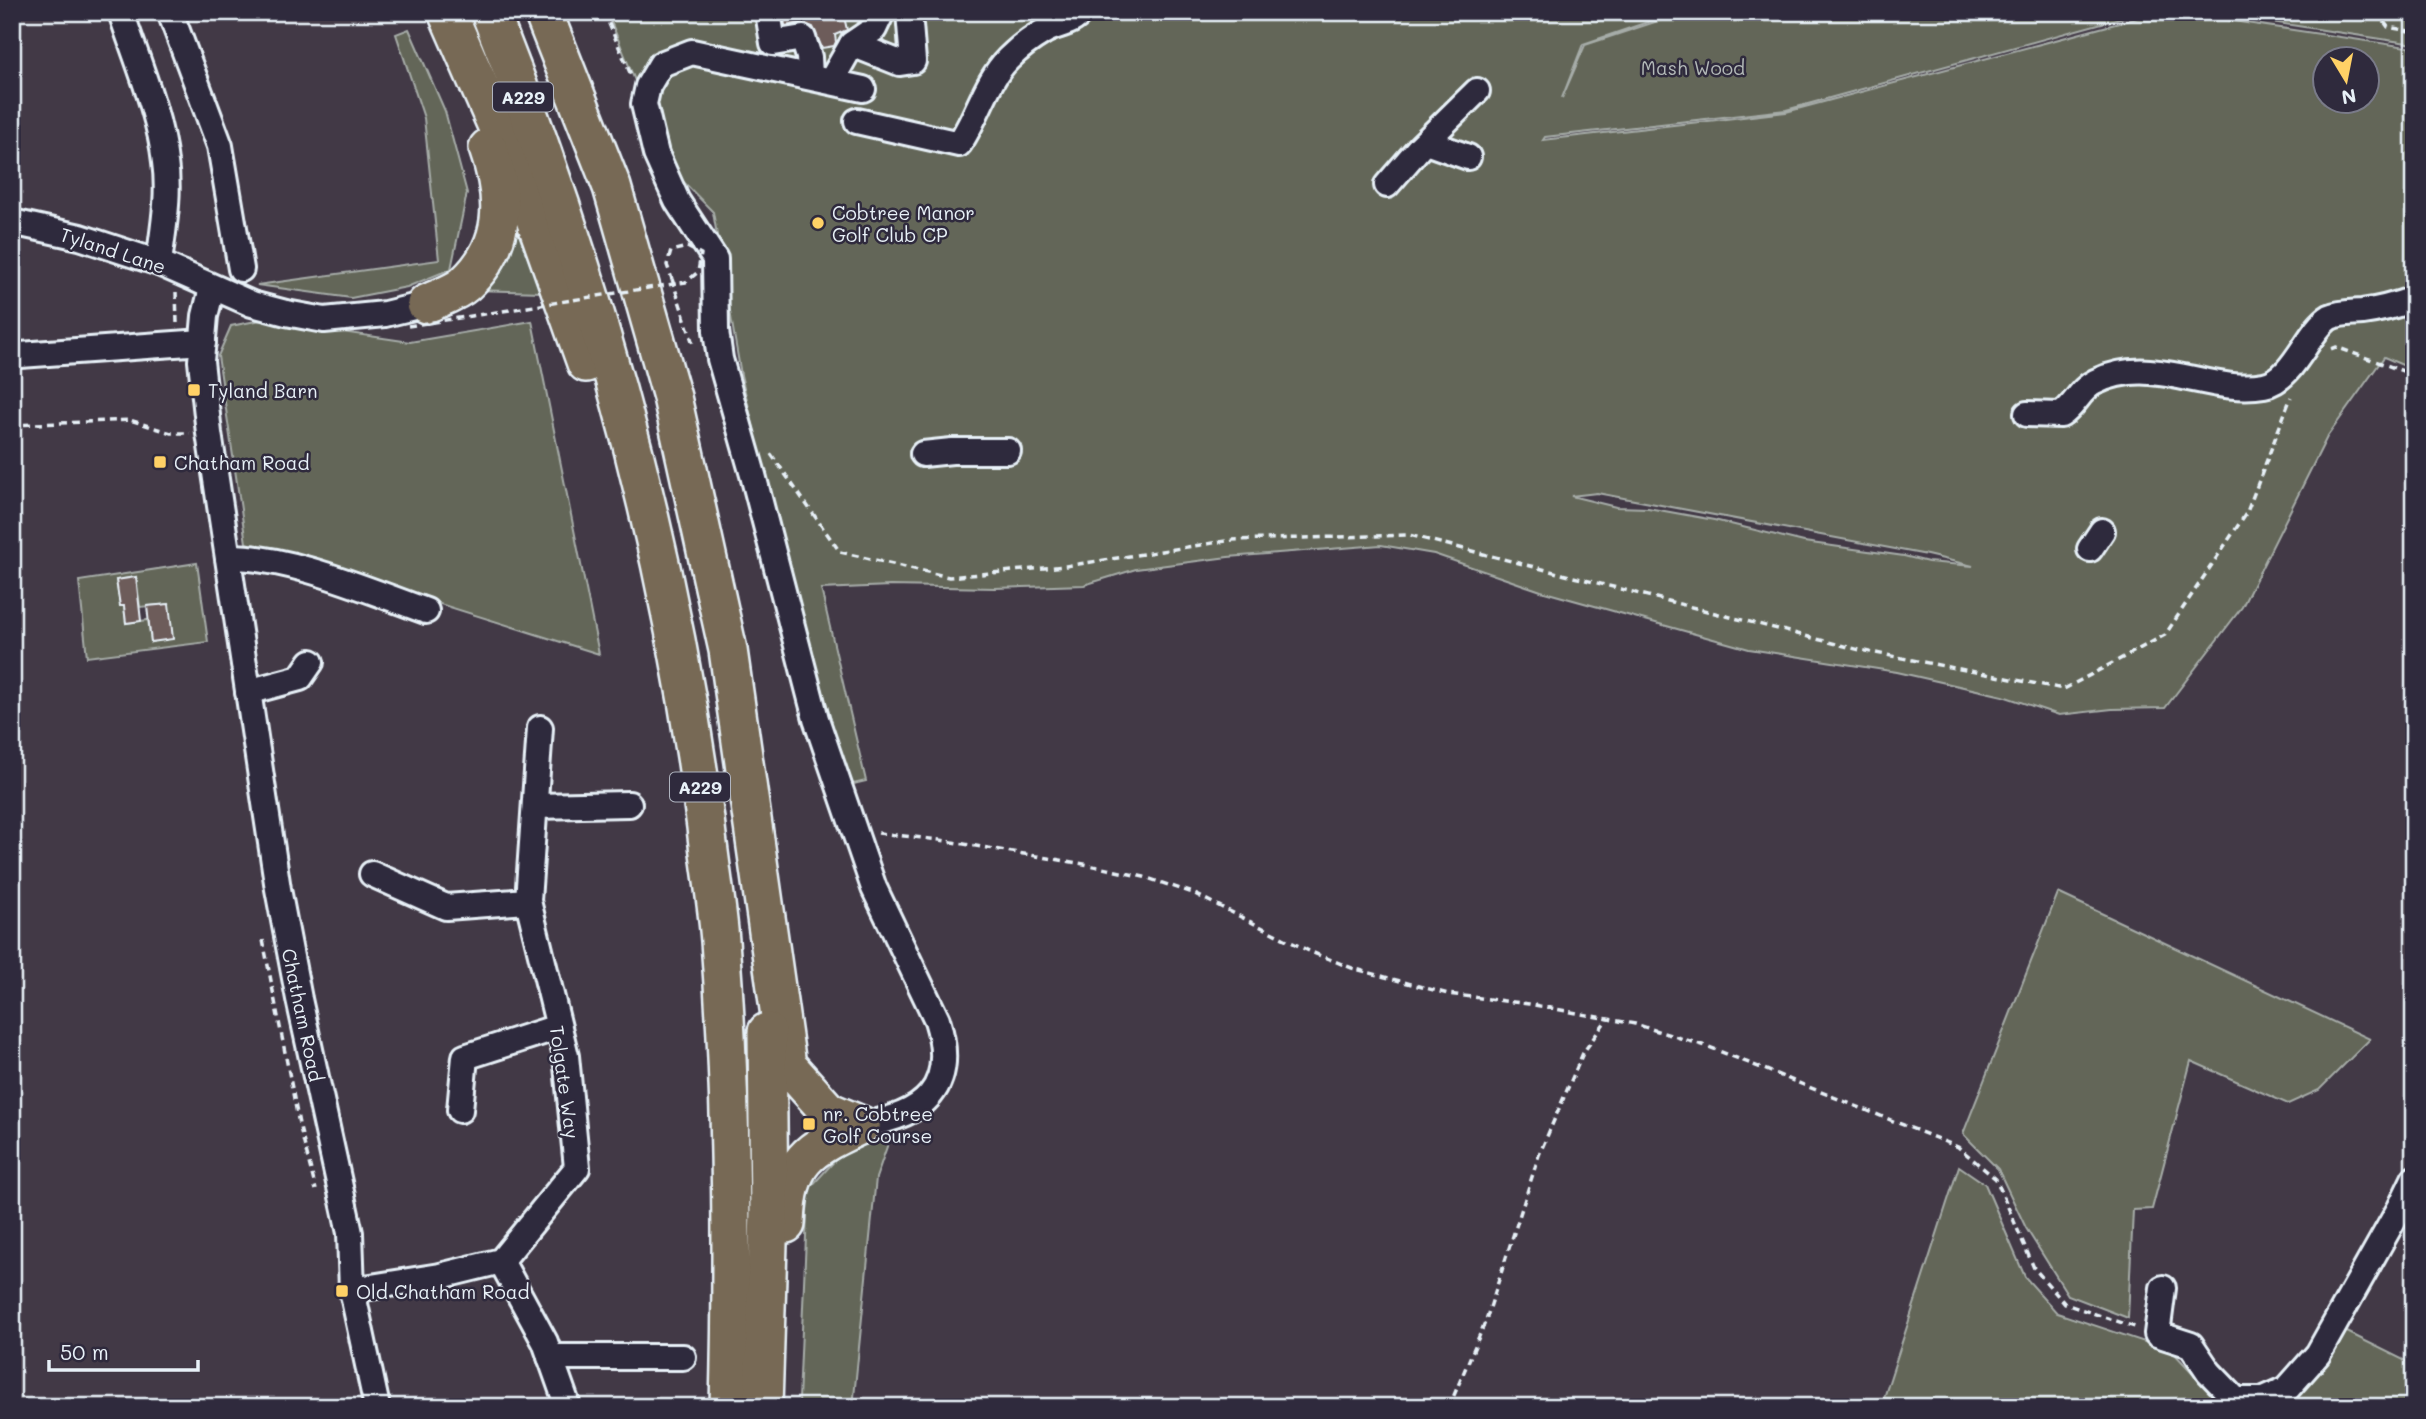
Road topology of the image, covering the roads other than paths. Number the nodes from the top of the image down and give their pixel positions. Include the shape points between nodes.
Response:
1 (121, 12) edge
2 (170, 12) edge
3 (439, 12) edge
4 (447, 12) edge
5 (490, 12) edge
6 (768, 12) edge
7 (882, 12) edge
8 (909, 12) edge
9 (1081, 12) edge
10 (549, 21) edge
11 (852, 44) junction
12 (820, 79) junction
13 (863, 89) dead end
14 (1477, 90) dead end
15 (857, 121) dead end
16 (1426, 142) junction
17 (1468, 158) dead end
18 (1387, 185) dead end
19 (12, 222) edge
20 (159, 263) junction
21 (240, 269) dead end
22 (212, 288) junction
23 (2414, 299) edge
24 (417, 315) joint
25 (203, 342) junction
26 (20, 355) dead end
27 (2028, 414) dead end
28 (1008, 452) dead end
29 (923, 454) dead end
30 (228, 557) junction
31 (664, 581) junction
32 (426, 611) dead end
33 (311, 662) dead end
34 (248, 692) junction
35 (540, 728) dead end
36 (629, 804) dead end
37 (535, 806) junction
38 (372, 874) dead end
39 (760, 880) junction
40 (528, 901) junction
41 (558, 1027) junction
42 (460, 1110) dead end
43 (861, 1125) junction
44 (2414, 1179) edge
45 (501, 1261) junction
46 (2163, 1288) dead end
47 (352, 1290) junction
48 (550, 1357) junction
49 (683, 1357) dead end
50 (377, 1407) edge
51 (568, 1407) edge
52 (729, 1407) edge
53 (763, 1407) edge
54 (777, 1407) edge

1 - 20 street via 165,161 167,197
2 - 21 street via 220,146
3 - 24 highway via 495,167 498,234 489,256 463,285
4 - 31 highway via 524,188
5 - 31 highway, A229 via 537,133 618,385
6 - 12 street via 773,43 803,38
7 - 11 street via 874,29
8 - 11 street via 919,62 900,62
9 - 15 street via 1068,23 1045,30 1008,59 959,144
10 - 39 highway, A229 via 612,187 672,397 728,650
11 - 12 street
12 - 13 street
12 - 43 street via 692,52 661,64 644,104 656,154 677,201 715,259 720,359 816,719 874,888 944,1041 940,1076 924,1103 907,1114
14 - 16 street
16 - 17 street
16 - 18 street
19 - 20 street, Tyland Lane via 80,237
20 - 22 street, Tyland Lane
22 - 24 street, Tyland Lane via 251,304 324,320
22 - 25 street, Chatham Road
23 - 27 street via 2328,318 2278,381 2230,385 2169,372 2137,372 2086,387 2061,415
25 - 26 street
25 - 30 street, Chatham Road via 209,433
28 - 29 street
30 - 32 street via 288,565
30 - 34 street, Chatham Road
31 - 52 highway, A229 via 697,761 719,937 731,1169
33 - 34 street via 300,678
34 - 47 street, Chatham Road via 278,889 350,1233
35 - 37 street, Tolgate Way
36 - 37 street
37 - 40 street, Tolgate Way
38 - 40 street via 446,907
39 - 43 highway via 787,1065 828,1111
39 - 53 highway, A229 via 769,1211
40 - 41 street, Tolgate Way
41 - 42 street via 465,1056
41 - 45 street, Tolgate Way via 566,1056 577,1168
43 - 54 highway via 807,1153 789,1187
44 - 46 street via 2318,1354 2287,1389 2262,1400 2236,1399 2191,1345 2157,1334
45 - 47 street
45 - 48 street
47 - 50 street, Chatham Road
48 - 49 street
48 - 51 street

